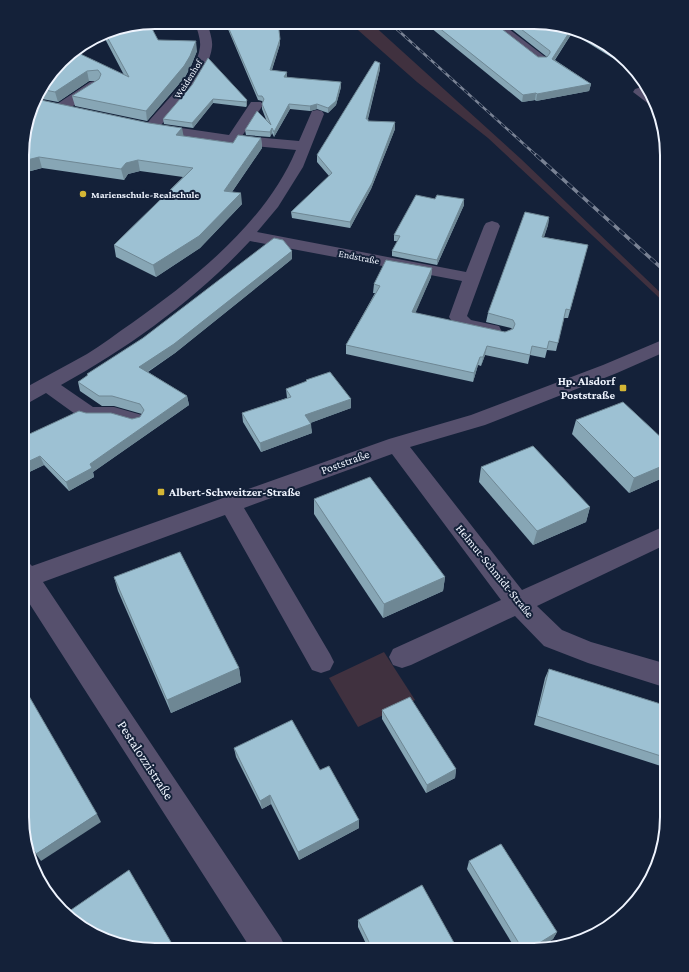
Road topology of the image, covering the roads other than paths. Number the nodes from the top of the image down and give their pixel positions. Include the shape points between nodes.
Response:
1 (202, 29) edge
2 (501, 29) edge
3 (542, 59) edge
4 (94, 85) edge
5 (256, 105) dead end
6 (74, 112) edge
7 (317, 114) dead end
8 (136, 125) edge
9 (151, 128) junction
10 (233, 140) junction
11 (305, 146) junction
12 (492, 226) dead end
13 (246, 235) junction
14 (472, 278) junction
15 (503, 333) edge
16 (660, 347) edge
17 (47, 384) junction
18 (29, 394) edge
19 (135, 420) edge
20 (396, 444) junction
21 (230, 504) junction
22 (660, 537) edge
23 (29, 574) edge
24 (29, 584) edge
25 (518, 603) junction
26 (402, 657) dead end
27 (321, 662) dead end
28 (660, 674) edge
29 (266, 943) edge

1 - 9 street, Weidenhof via 206,46 203,57 171,106
2 - 3 street
4 - 6 street via 53,107
5 - 10 street
7 - 11 street
8 - 9 street
9 - 10 street
10 - 11 street
11 - 13 street via 296,167 276,198
12 - 14 street
13 - 14 street, Endstraße
13 - 17 street via 219,264 172,303 95,358
14 - 15 street via 458,317 465,324
16 - 20 street, Poststraße via 478,420
17 - 18 street
17 - 19 street via 89,414 114,414
20 - 21 street, Poststraße
20 - 25 street, Helmut-Schmidt-Straße
21 - 23 street, Poststraße
21 - 27 street
22 - 25 street
24 - 29 street, Pestalozzistraße
25 - 26 street
25 - 28 street, Helmut-Schmidt-Straße via 553,638 588,652

